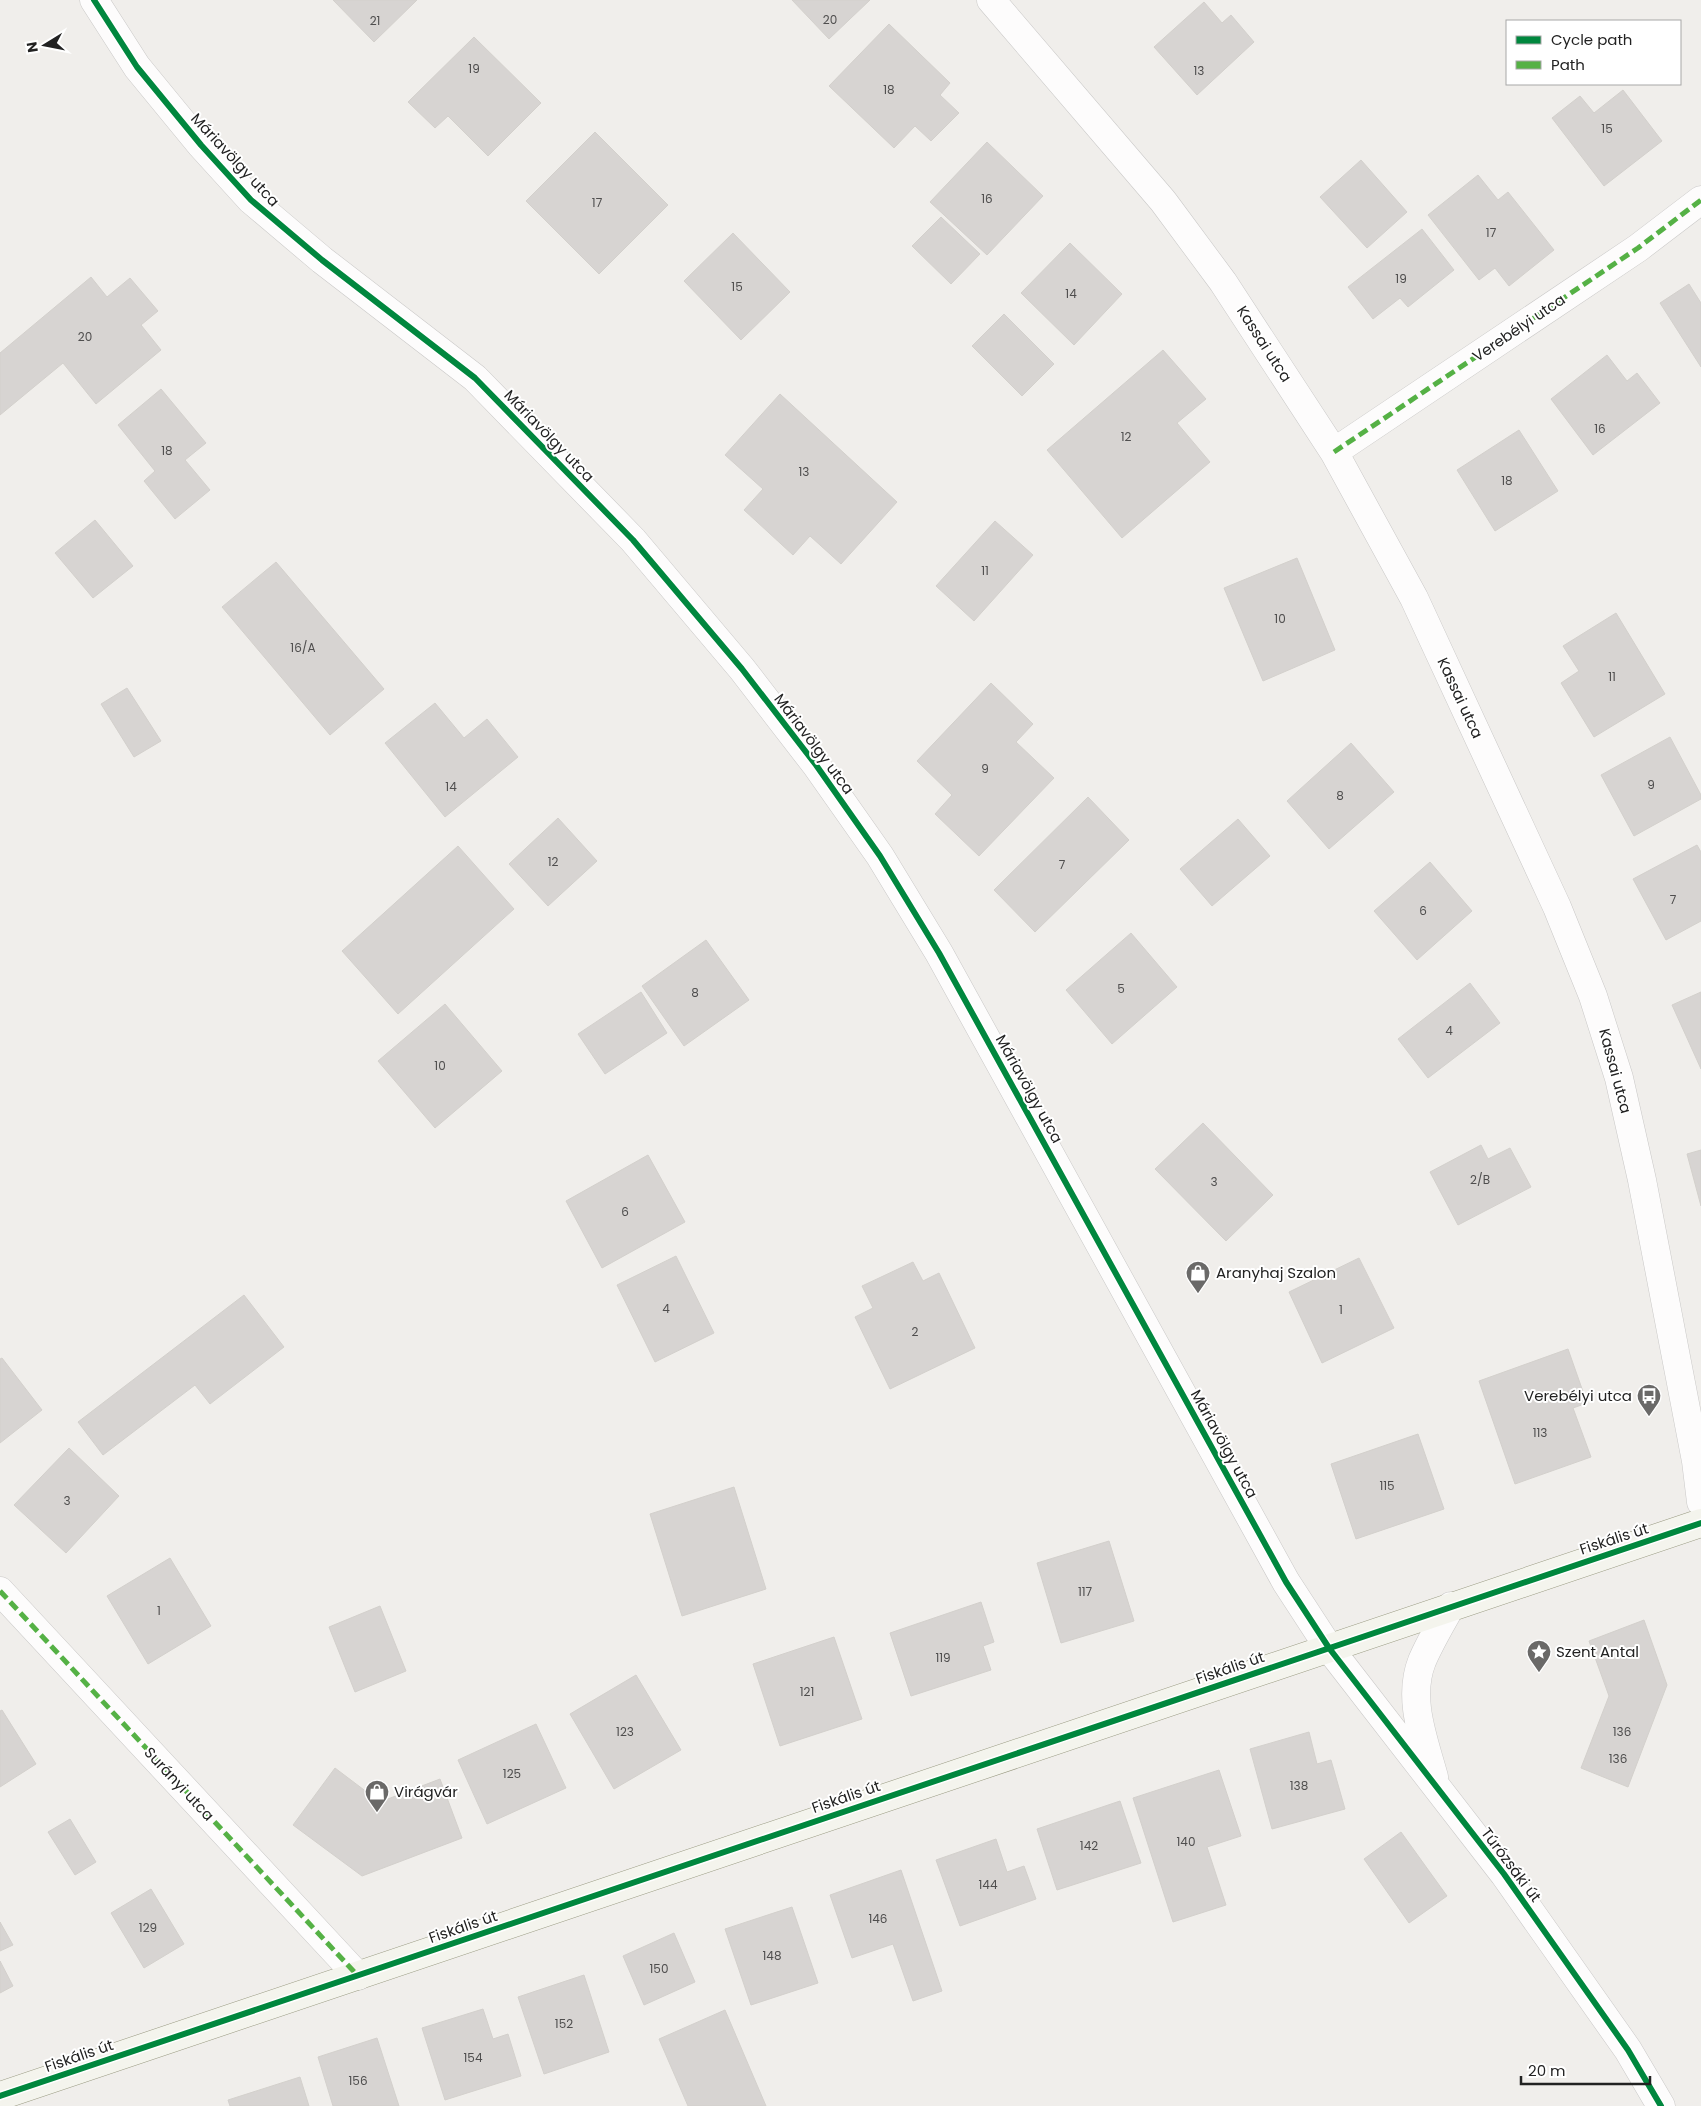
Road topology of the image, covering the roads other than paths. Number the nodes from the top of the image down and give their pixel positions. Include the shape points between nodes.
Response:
1 (94, 0) edge
2 (991, 0) edge
3 (1701, 200) edge
4 (1334, 452) junction
5 (1701, 1502) edge
6 (1701, 1523) edge
7 (0, 1591) edge
8 (1451, 1606) junction
9 (1329, 1648) junction
10 (1437, 1788) junction
11 (358, 1976) junction
12 (0, 2096) edge
13 (1661, 2106) edge

1 - 9 street, Máriavölgy utca via 137,67 251,200 322,260 475,378 633,540 742,669 816,765 880,856 939,953 1286,1582
2 - 4 street, Kassai utca via 1163,202 1223,282
3 - 4 street, Verebélyi utca via 1638,248
4 - 5 street, Kassai utca via 1414,598 1557,907 1593,996 1620,1078 1642,1180
6 - 8 street, Fiskális út
7 - 11 street, Surányi utca
8 - 9 street, Fiskális út
8 - 10 street, Túrózsáki út via 1422,1662 1417,1687 1417,1713
9 - 10 street, Túrózsáki út
9 - 11 street, Fiskális út
10 - 13 street, Túrózsáki út via 1504,1874 1628,2050
11 - 12 street, Fiskális út

